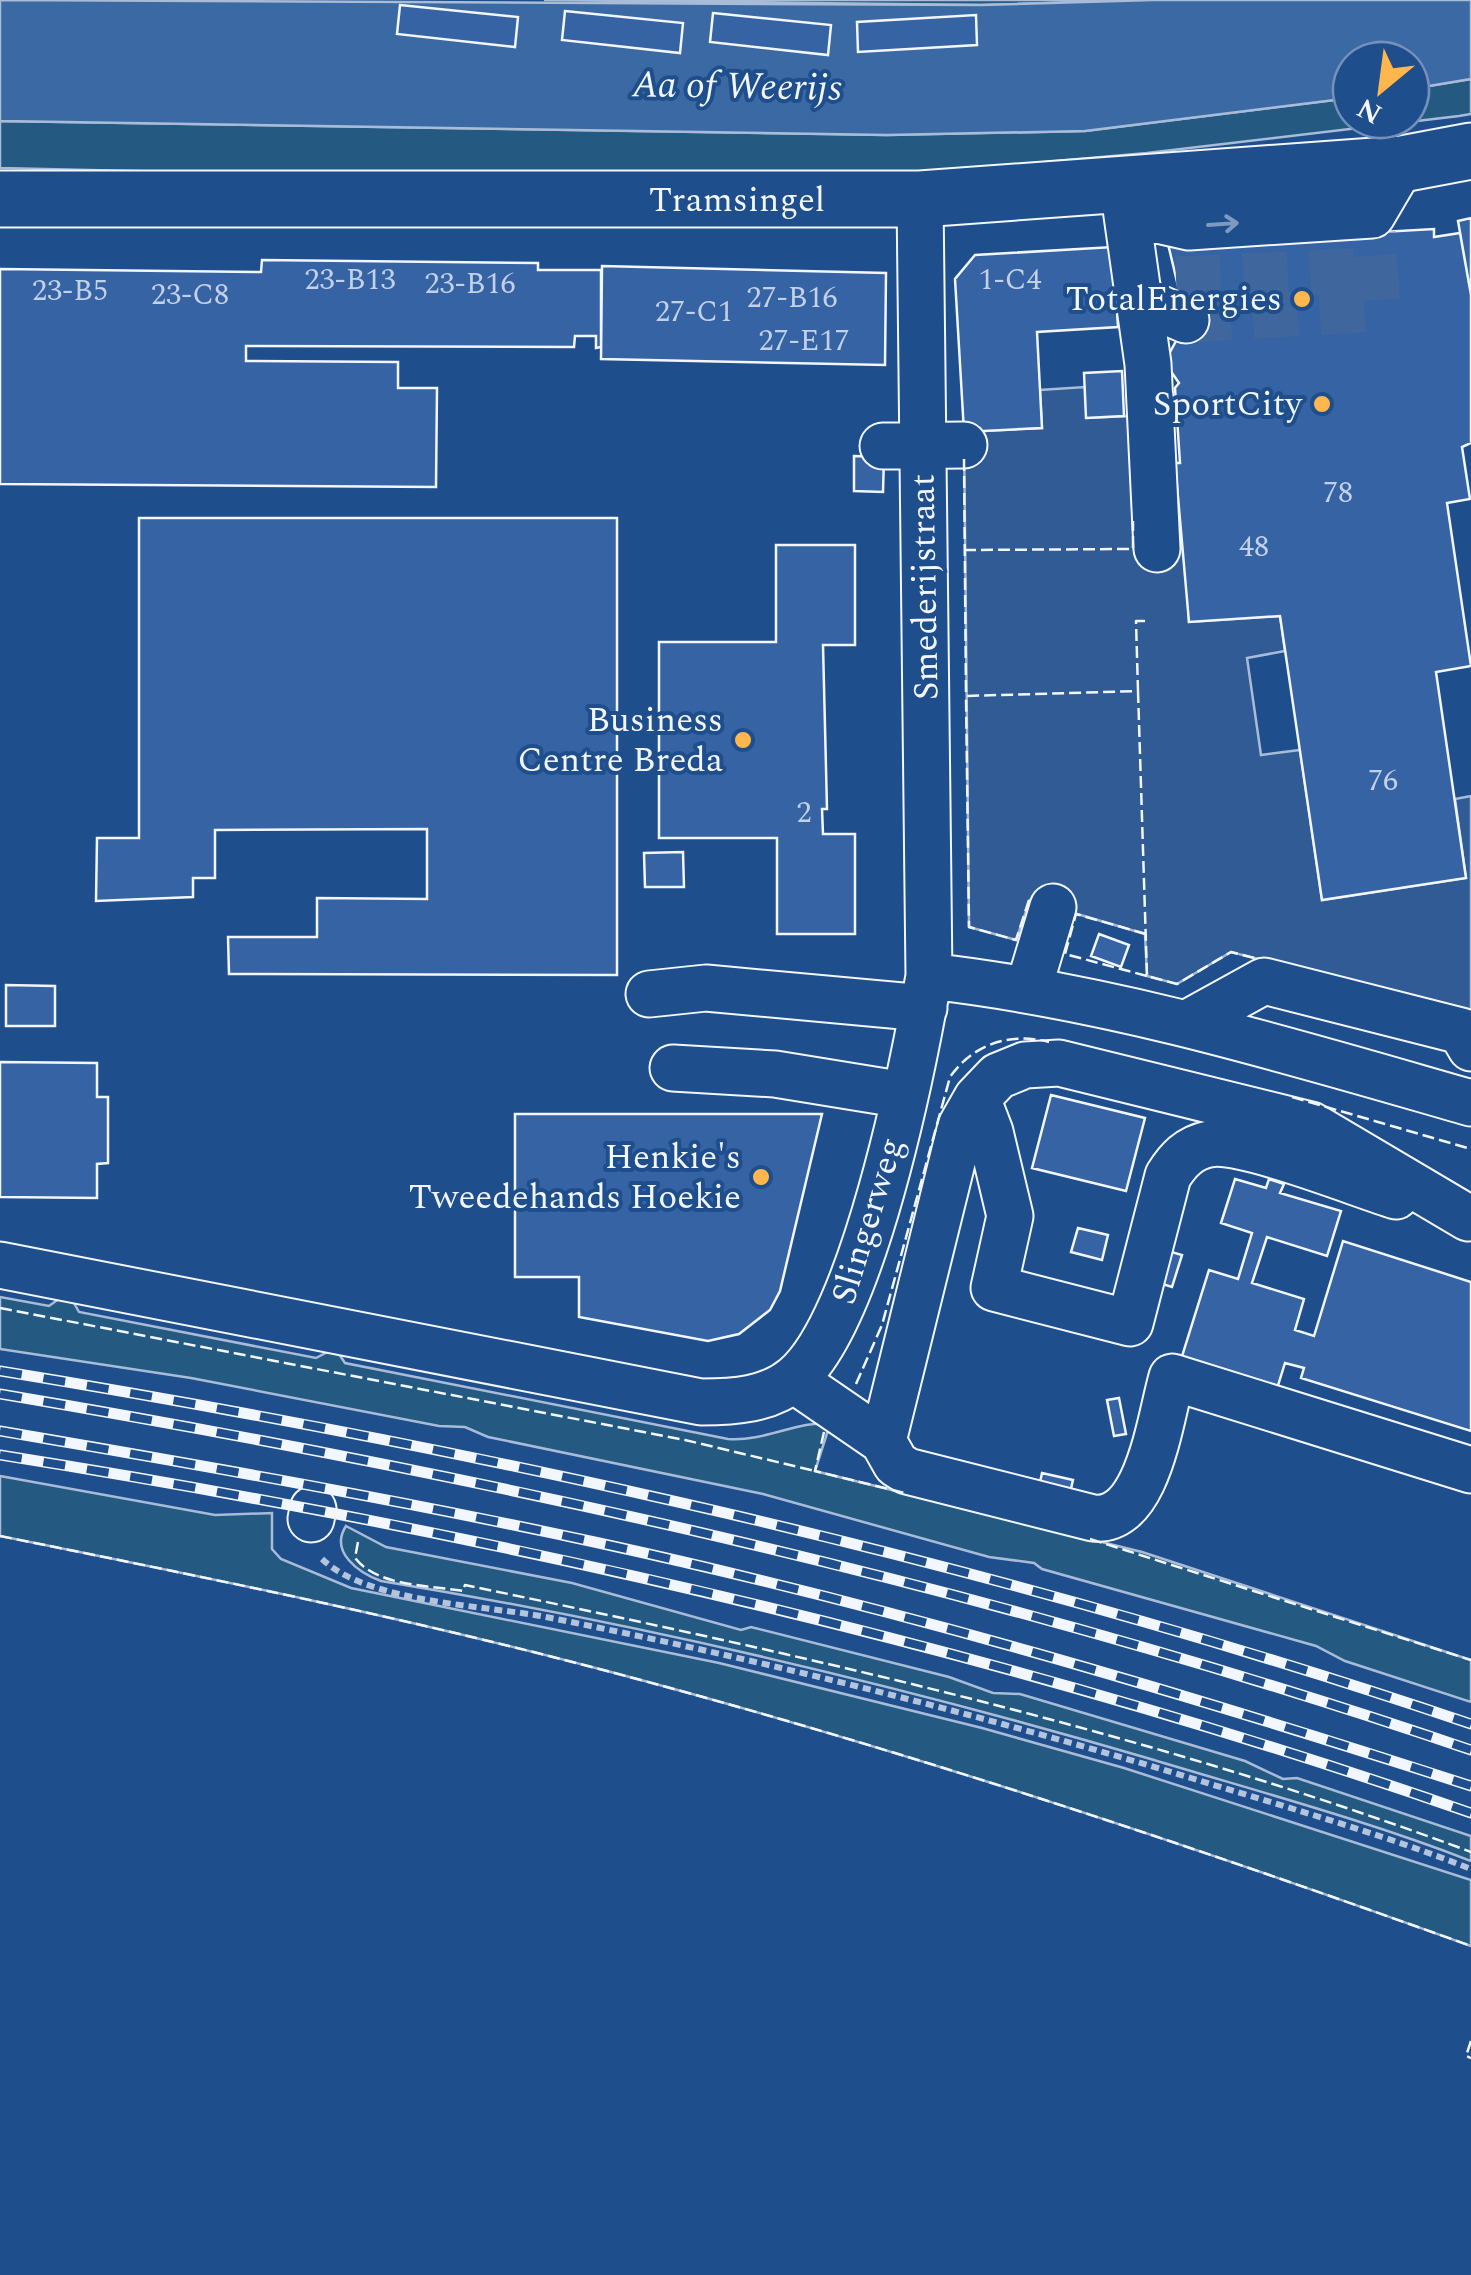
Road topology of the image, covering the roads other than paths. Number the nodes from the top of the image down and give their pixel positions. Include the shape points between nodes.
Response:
1 (1471, 151) edge
2 (1402, 164) junction
3 (0, 199) edge
4 (920, 199) junction
5 (1125, 200) junction
6 (1156, 549) dead end
7 (1053, 907) dead end
8 (1029, 987) junction
9 (927, 992) junction
10 (650, 994) dead end
11 (1195, 1027) junction
12 (1456, 1028) edge
13 (672, 1068) dead end
14 (1187, 1095) junction
15 (904, 1096) junction
16 (977, 1098) junction
17 (1471, 1103) edge
18 (1469, 1218) edge
19 (0, 1265) edge
20 (794, 1380) junction
21 (883, 1441) junction
22 (1471, 1470) edge

1 - 2 main road, Tramsingel
2 - 5 main road, Tramsingel
5 -> 2 street via 1189,226 1372,224
3 - 4 main road, Tramsingel
4 - 5 main road, Tramsingel
4 - 9 street, Smederijstraat
5 - 6 street via 1168,300 1148,364
7 - 8 street
8 - 9 street
8 - 11 street
9 - 10 street via 706,988
9 - 15 street, Slingerweg
11 - 12 street via 1284,976
11 - 14 street
11 - 17 street
13 - 15 street via 774,1074
14 - 16 street via 1042,1063 998,1076
14 - 18 street via 1311,1126
15 - 20 street, Slingerweg via 847,1302
16 - 18 street via 1010,1216 994,1288 1130,1323 1168,1176 1196,1148 1231,1145
16 - 21 street via 961,1126
19 - 20 street, Slingerweg via 701,1402 737,1402
20 - 21 street
21 - 22 street via 907,1471 1103,1519 1124,1511 1139,1492 1172,1377

